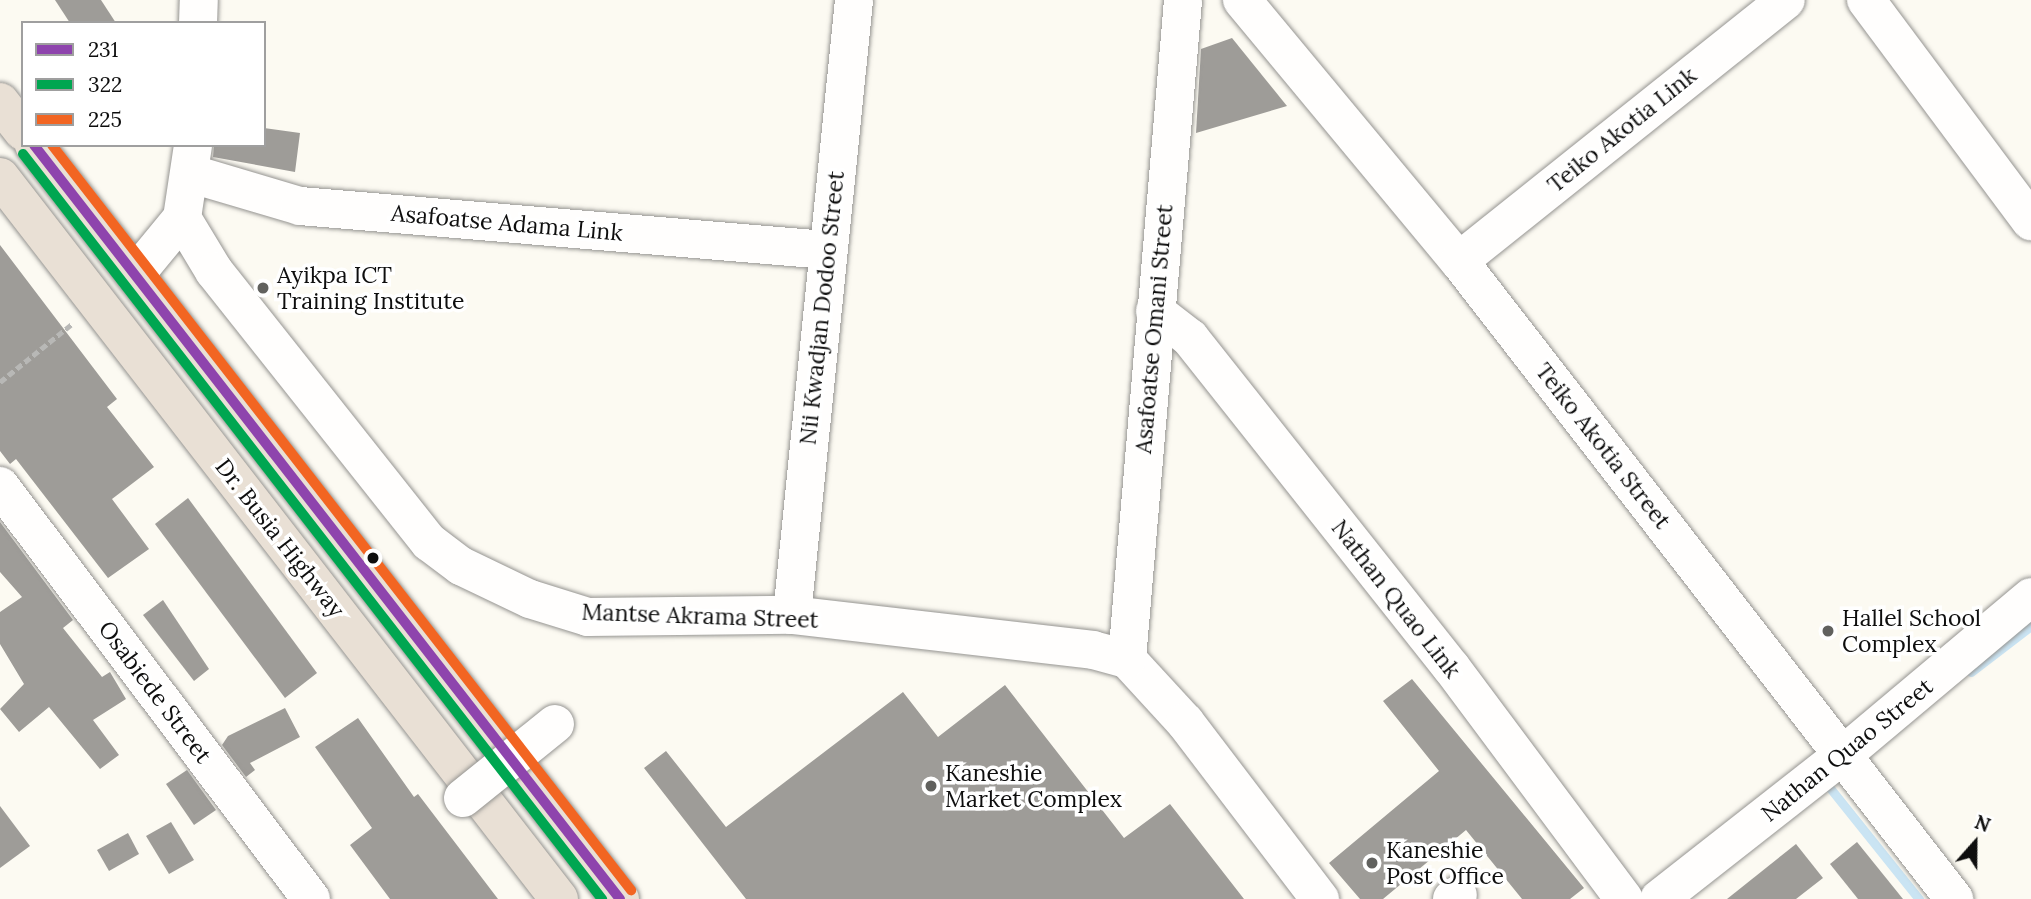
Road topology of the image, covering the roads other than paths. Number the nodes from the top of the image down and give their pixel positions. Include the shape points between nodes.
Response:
1 (199, 0) edge
2 (854, 0) edge
3 (1183, 0) edge
4 (1242, 0) edge
5 (1786, 0) edge
6 (1866, 0) edge
7 (198, 21) edge
8 (0, 102) edge
9 (21, 128) edge
10 (36, 147) edge
11 (193, 159) edge
12 (0, 177) edge
13 (182, 218) junction
14 (2031, 221) edge
15 (826, 250) junction
16 (1459, 261) junction
17 (135, 275) junction
18 (1155, 311) junction
19 (0, 486) edge
20 (2031, 597) edge
21 (792, 615) junction
22 (1127, 659) junction
23 (555, 724) dead end
24 (1844, 754) junction
25 (463, 798) dead end
26 (311, 899) edge
27 (559, 899) edge
28 (620, 899) edge
29 (1320, 899) edge
30 (1624, 899) edge
31 (1659, 899) edge
32 (1954, 899) edge

1 - 7 street
2 - 15 street, Nii Kwadjan Dodoo Street
3 - 18 street, Asafoatse Omani Street
4 - 16 street, Teiko Akotia Street
5 - 16 street, Teiko Akotia Link
6 - 14 street
8 - 9 highway
10 - 17 highway, Dr. Busia Highway
11 - 13 street
11 - 15 street, Asafoatse Adama Link via 300,206
12 - 27 highway, Dr. Busia Highway
13 - 17 street
13 - 21 street, Mantse Akrama Street via 214,271 429,542 461,566 530,598 588,617
15 - 21 street, Nii Kwadjan Dodoo Street
16 - 24 street, Teiko Akotia Street
17 - 28 highway, Dr. Busia Highway
18 - 22 street, Asafoatse Omani Street
18 - 30 street, Nathan Quao Link via 1199,349 1451,667
19 - 26 street, Osabiede Street
20 - 24 street, Nathan Quao Street
21 - 22 street, Mantse Akrama Street via 1093,650
22 - 29 street via 1178,713
23 - 25 street, bridge
24 - 31 street, Nathan Quao Street
24 - 32 street, Teiko Akotia Street

